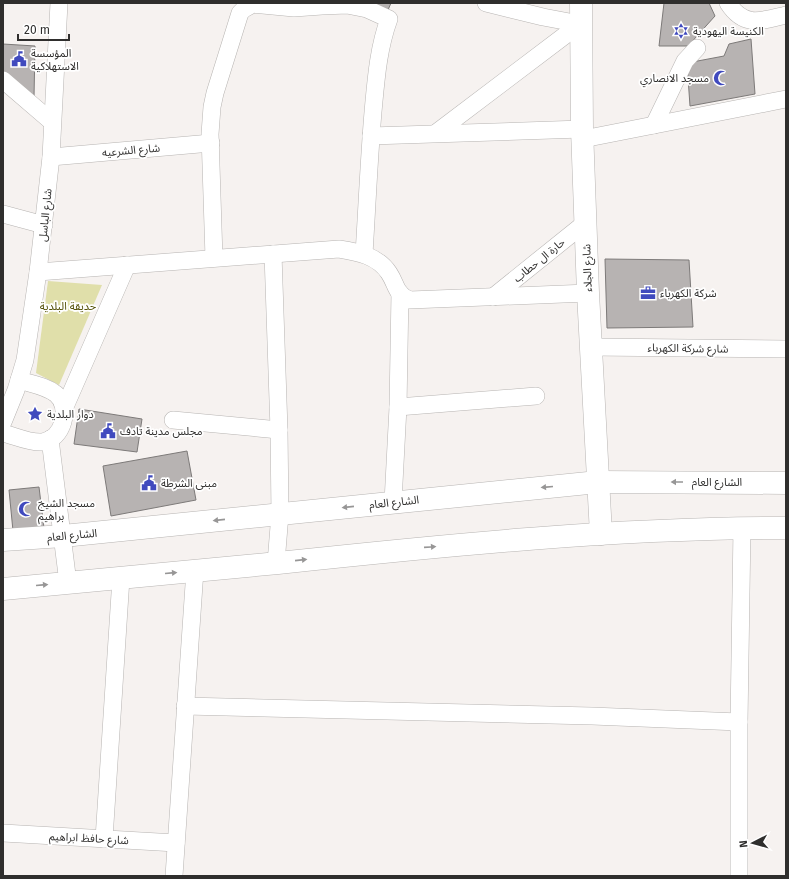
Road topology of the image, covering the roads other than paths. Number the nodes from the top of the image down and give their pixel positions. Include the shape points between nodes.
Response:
1 (59, 3) edge
2 (486, 3) edge
3 (581, 3) edge
4 (728, 3) edge
5 (786, 15) edge
6 (580, 24) junction
7 (697, 48) dead end
8 (3, 80) edge
9 (786, 99) edge
10 (52, 122) junction
11 (654, 125) junction
12 (436, 133) junction
13 (582, 134) junction
14 (371, 136) junction
15 (211, 143) junction
16 (51, 157) junction
17 (3, 214) edge
18 (586, 223) junction
19 (44, 225) junction
20 (273, 254) junction
21 (364, 254) junction
22 (214, 258) junction
23 (127, 265) junction
24 (38, 272) junction
25 (400, 293) junction
26 (588, 293) junction
27 (493, 297) junction
28 (591, 347) junction
29 (786, 349) edge
30 (13, 383) edge
31 (536, 396) dead end
32 (398, 407) junction
33 (64, 409) junction
34 (173, 420) dead end
35 (3, 422) edge
36 (279, 430) junction
37 (3, 433) edge
38 (50, 439) junction
39 (598, 482) junction
40 (786, 483) edge
41 (393, 502) junction
42 (280, 514) junction
43 (742, 528) junction
44 (786, 528) edge
45 (601, 534) junction
46 (63, 536) junction
47 (3, 540) edge
48 (276, 563) junction
49 (195, 570) junction
50 (121, 578) junction
51 (68, 583) junction
52 (3, 589) edge
53 (185, 706) junction
54 (739, 722) junction
55 (3, 833) edge
56 (104, 839) junction
57 (176, 843) junction
58 (174, 876) edge
59 (739, 876) edge

1 - 10 street, شارع الباسل
2 - 6 street
3 - 6 main road, شارع الجلاء
4 - 5 street via 737,15 747,20 766,20
6 - 12 street
6 - 13 main road, شارع الجلاء
7 - 11 street via 685,61
8 - 10 street
9 - 11 street
10 - 16 street, شارع الباسل
11 - 13 street
12 - 13 street
12 - 14 street
13 - 18 main road, شارع الجلاء
14 - 15 street via 377,67 389,19 358,6 294,8 258,4 248,6 240,13 215,93 210,121
14 - 21 street
15 - 16 street, شارع الشرعيه
15 - 22 street
16 - 19 street, شارع الباسل
17 - 19 street
18 - 26 main road, شارع الجلاء
18 - 27 street, حارة ال حطاب
19 - 24 street, شارع الباسل
20 - 21 street via 339,249
20 - 22 street
20 - 36 street
21 - 25 street via 386,269
22 - 23 street
23 - 24 street
23 - 33 street
24 - 30 street, شارع الباسل via 25,360
25 - 27 street via 410,300
25 - 32 street
26 - 27 street
26 - 28 main road, شارع الجلاء
28 - 29 street, شارع شركة الكهرباء
28 - 39 main road, شارع الجلاء
30 - 33 street via 52,391 60,397
30 - 35 street, شارع الباسل
31 - 32 street
32 - 41 street
33 - 38 street via 61,427
34 - 36 street
36 - 42 street
37 - 38 street via 36,442
38 - 46 street
40 -> 39 main road, الشارع العام
39 -> 41 main road, الشارع العام
39 - 45 main road, شارع الجلاء
41 -> 42 main road, الشارع العام
42 -> 46 main road, الشارع العام
42 - 48 street
43 - 44 main road
43 - 45 main road
43 - 54 street
48 -> 45 main road
46 - 47 main road, الشارع العام
46 - 51 street
48 - 49 main road
50 -> 49 main road
49 - 53 street
50 - 51 main road
50 - 56 street
52 -> 51 main road
53 - 54 street
53 - 57 street
54 - 59 street
55 - 56 street, شارع حافظ ابراهيم
56 - 57 street, شارع حافظ ابراهيم
57 - 58 street

